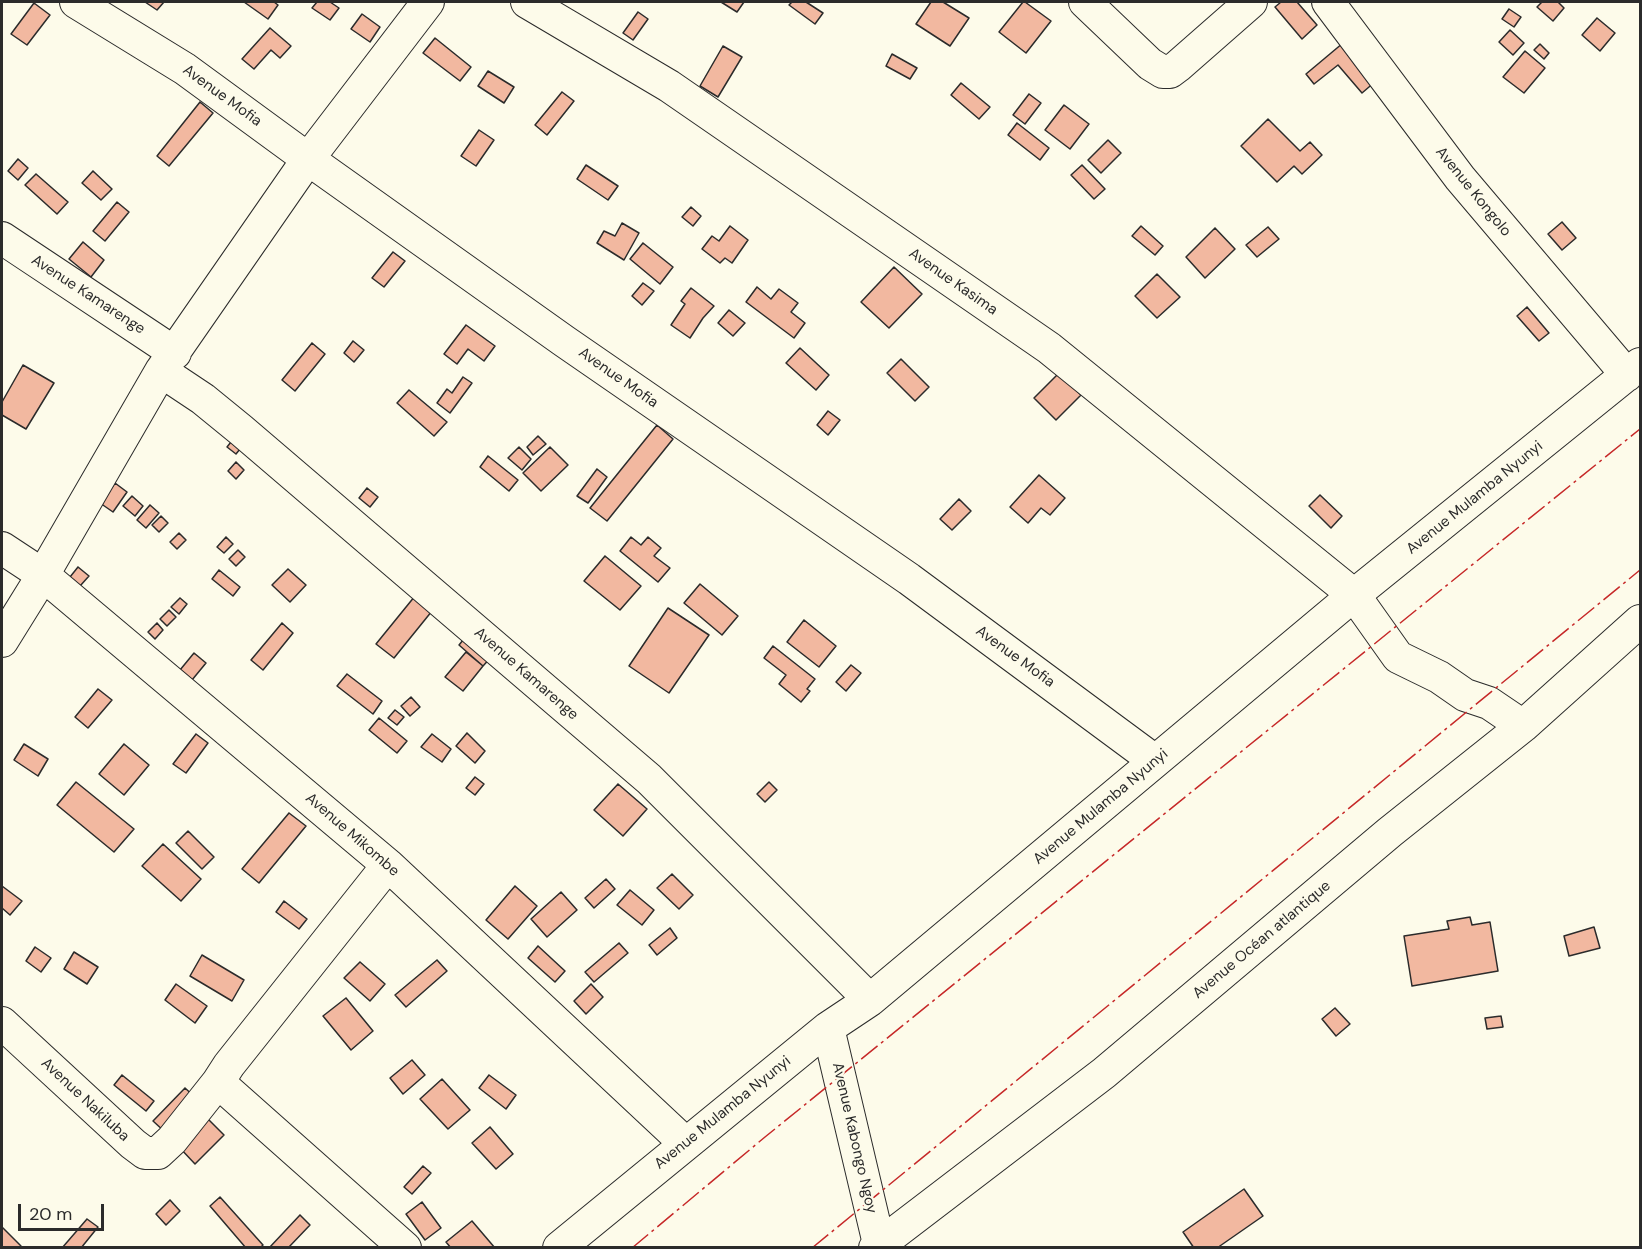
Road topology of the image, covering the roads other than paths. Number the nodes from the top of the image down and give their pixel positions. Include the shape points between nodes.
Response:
1 (76, 2) edge
2 (428, 2) edge
3 (527, 2) edge
4 (1085, 2) edge
5 (1251, 2) edge
6 (1328, 2) edge
7 (308, 159) junction
8 (2, 238) edge
9 (168, 362) junction
10 (1634, 369) edge
11 (2, 548) edge
12 (43, 575) junction
13 (1354, 595) junction
14 (1641, 621) edge
15 (2, 641) edge
16 (1523, 726) junction
17 (1155, 761) junction
18 (388, 865) junction
19 (870, 1000) junction
20 (2, 1023) edge
21 (828, 1028) junction
22 (218, 1082) junction
23 (685, 1143) junction
24 (878, 1246) edge
25 (405, 1248) edge
26 (559, 1248) edge

1 - 7 street, Avenue Mofia via 185,69
2 - 7 street
3 - 13 street, Avenue Kasima via 669,86 1049,348
4 - 5 street via 1150,64 1170,72
6 - 10 street, Avenue Kongolo via 1460,178
7 - 9 street
7 - 17 street, Avenue Mofia via 909,579
8 - 9 street, Avenue Kamarenge
9 - 12 street
9 - 19 street, Avenue Kamarenge via 203,399 649,779
10 - 13 street, Avenue Mulamba Nyunyi
11 - 12 street, Avenue Mikombe
12 - 15 street
12 - 18 street, Avenue Mikombe
13 - 16 street, Avenue Kasima via 1398,657 1465,695 1488,703
13 - 17 street, Avenue Mulamba Nyunyi
14 - 16 street, Avenue Océan atlantique
16 - 24 street, Avenue Océan atlantique via 1390,832 1104,1073
17 - 19 street, Avenue Mulamba Nyunyi
18 - 22 street, Avenue Nakiluba
18 - 23 street, Avenue Mikombe
19 - 21 street, Avenue Mulamba Nyunyi
20 - 22 street, Avenue Nakiluba via 145,1153 158,1153 172,1140
21 - 23 street, Avenue Mulamba Nyunyi
21 - 24 street, Avenue Kabongo Ngoy
22 - 25 street
23 - 26 street, Avenue Mulamba Nyunyi

